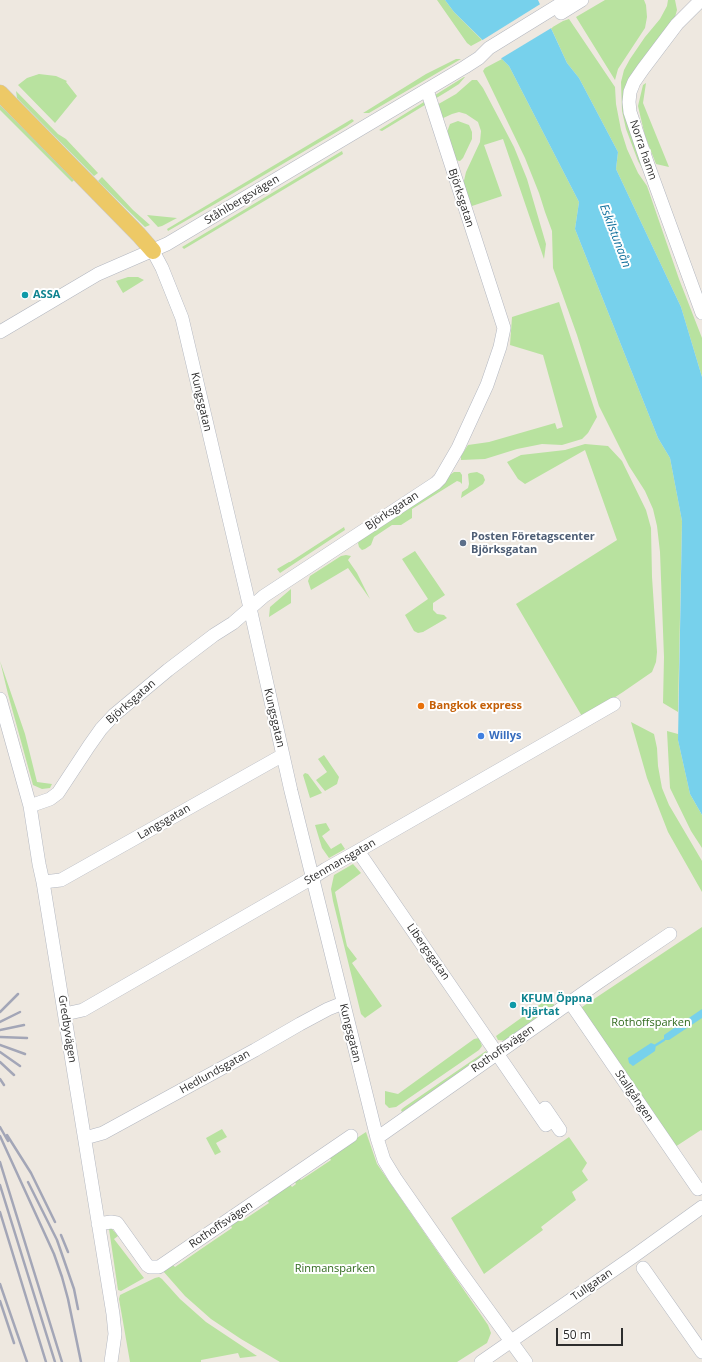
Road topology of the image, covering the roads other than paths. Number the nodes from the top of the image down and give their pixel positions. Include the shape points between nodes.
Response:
1 (567, 0) edge
2 (582, 0) edge
3 (698, 2) edge
4 (557, 11) junction
5 (427, 90) junction
6 (0, 93) edge
7 (153, 251) junction
8 (702, 313) edge
9 (0, 332) edge
10 (250, 608) junction
11 (0, 699) edge
12 (614, 704) dead end
13 (283, 755) junction
14 (30, 806) junction
15 (358, 851) junction
16 (312, 878) junction
17 (43, 882) junction
18 (670, 934) dead end
19 (570, 1002) junction
20 (343, 1003) junction
21 (65, 1014) junction
22 (501, 1051) junction
23 (546, 1125) dead end
24 (560, 1130) dead end
25 (351, 1136) dead end
26 (85, 1138) junction
27 (377, 1138) junction
28 (698, 1189) dead end
29 (702, 1207) edge
30 (98, 1224) junction
31 (643, 1268) dead end
32 (511, 1341) junction
33 (702, 1352) edge
34 (111, 1362) edge
35 (481, 1362) edge
36 (526, 1362) edge

1 - 4 street, Ståhlbergsvägen
2 - 4 street, Ståhlbergsvägen
3 - 8 street, Norra hamn via 677,24 634,82 629,102 647,162
4 - 5 street, Ståhlbergsvägen via 489,48 479,58
5 - 7 street, Ståhlbergsvägen
5 - 10 street, Björksgatan via 504,328 500,347 477,408 440,479 264,596
6 - 7 main road, Kungsgatan
7 - 9 street, Ståhlbergsvägen via 98,274
7 - 10 street, Kungsgatan via 182,318
10 - 13 street, Kungsgatan
10 - 14 street, Björksgatan via 114,715 92,741 58,793 50,799
11 - 14 street, Gredbyvägen
12 - 15 street, Stenmansgatan
13 - 16 street, Kungsgatan
13 - 17 street, Langsgatan via 61,880
14 - 17 street, Gredbyvägen
15 - 16 street, Stenmansgatan
15 - 22 street, Libergsgatan
16 - 20 street, Kungsgatan
16 - 21 street, Stenmansgatan via 84,1010
17 - 21 street, Gredbyvägen
18 - 19 street, Rothoffsvägen
19 - 22 street, Rothoffsvägen
19 - 28 street, Stallgången
20 - 26 street, Hedlundsgatan via 300,1024 103,1133
20 - 27 street, Kungsgatan
21 - 26 street, Gredbyvägen
22 - 23 street
22 - 24 street
22 - 27 street, Rothoffsvägen
25 - 30 street, Rothoffsvägen via 159,1267 147,1265 117,1223
26 - 30 street, Gredbyvägen
27 - 32 street, Kungsgatan via 384,1160 395,1178
29 - 32 street, Tullgatan
30 - 34 street, Gredbyvägen via 114,1324
31 - 33 street
32 - 35 street, Tullgatan
32 - 36 street, Kungsgatan

